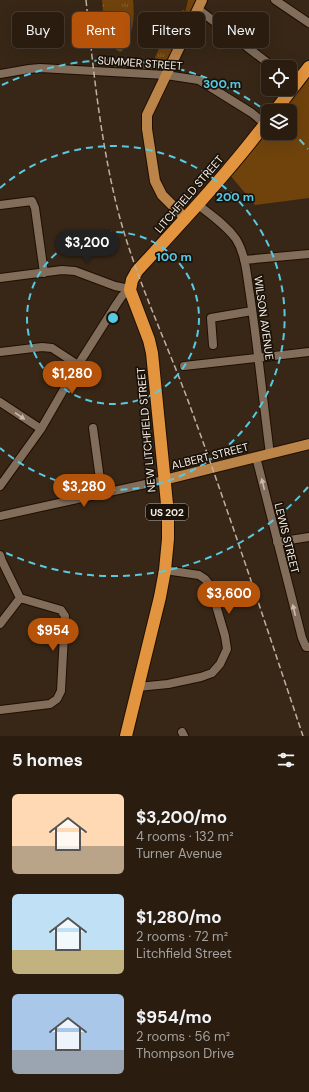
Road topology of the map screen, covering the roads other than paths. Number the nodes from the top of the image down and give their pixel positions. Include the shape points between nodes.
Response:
1 (275, 0) edge
2 (200, 4) edge
3 (309, 23) edge
4 (265, 60) edge
5 (309, 66) edge
6 (0, 74) edge
7 (166, 75) junction
8 (297, 78) edge
9 (261, 119) edge
10 (261, 129) edge
11 (197, 204) junction
12 (0, 205) edge
13 (186, 218) junction
14 (309, 254) edge
15 (244, 260) junction
16 (44, 273) junction
17 (0, 278) edge
18 (130, 289) junction
19 (252, 311) junction
20 (213, 345) dead end
21 (0, 352) edge
22 (309, 352) edge
23 (258, 358) junction
24 (78, 364) junction
25 (184, 366) dead end
26 (0, 402) edge
27 (93, 428) dead end
28 (40, 429) junction
29 (309, 444) edge
30 (270, 454) junction
31 (256, 457) junction
32 (164, 480) junction
33 (0, 486) edge
34 (102, 494) junction
35 (0, 516) edge
36 (309, 537) edge
37 (277, 542) junction
38 (0, 555) edge
39 (165, 570) junction
40 (20, 598) junction
41 (0, 624) edge
42 (308, 647) edge
43 (138, 687) junction
44 (0, 710) edge
45 (126, 736) edge

1 - 3 street
2 - 4 street
2 - 7 main road
5 - 8 highway
6 - 7 street, SUMMER STREET via 40,68
7 - 9 street, SUMMER STREET via 199,80
7 - 13 main road via 147,115 147,130 155,181 162,195
10 - 11 highway, LITCHFIELD STREET
11 - 13 highway, LITCHFIELD STREET
11 - 15 street, WILSON AVENUE via 236,239
12 - 16 street via 32,201
13 - 18 highway, LITCHFIELD STREET via 137,271
14 - 15 street
15 - 19 street, WILSON AVENUE
16 - 17 street
16 - 18 street via 76,271
18 - 24 street, LITCHFIELD STREET via 118,301
18 - 32 highway, NEW LITCHFIELD STREET / US 202 via 152,353
19 - 20 street via 210,318
19 - 23 street, WILSON AVENUE
21 - 24 street via 52,348
22 - 23 street
23 - 25 street
23 - 30 street, WILSON AVENUE
24 - 28 street, LITCHFIELD STREET
26 -> 28 street
27 - 34 street
28 - 33 street, LITCHFIELD STREET
29 - 30 main road, ALBERT STREET
30 - 31 main road, ALBERT STREET
31 - 32 main road, ALBERT STREET
37 -> 31 street, LEWIS STREET
32 - 34 street, ALBERT STREET
32 - 39 highway, NEW LITCHFIELD STREET / US 202 via 168,514
34 - 35 street, ALBERT STREET
36 - 37 street
42 -> 37 street, LEWIS STREET via 302,638
38 - 40 street
39 - 43 highway, NEW LITCHFIELD STREET / US 202
39 - 43 street via 199,575 210,585 226,636 227,649 220,664 212,673 168,684
40 - 41 street
40 - 44 street via 61,610 65,616 61,691 50,704
43 - 45 highway, NEW LITCHFIELD STREET / US 202

